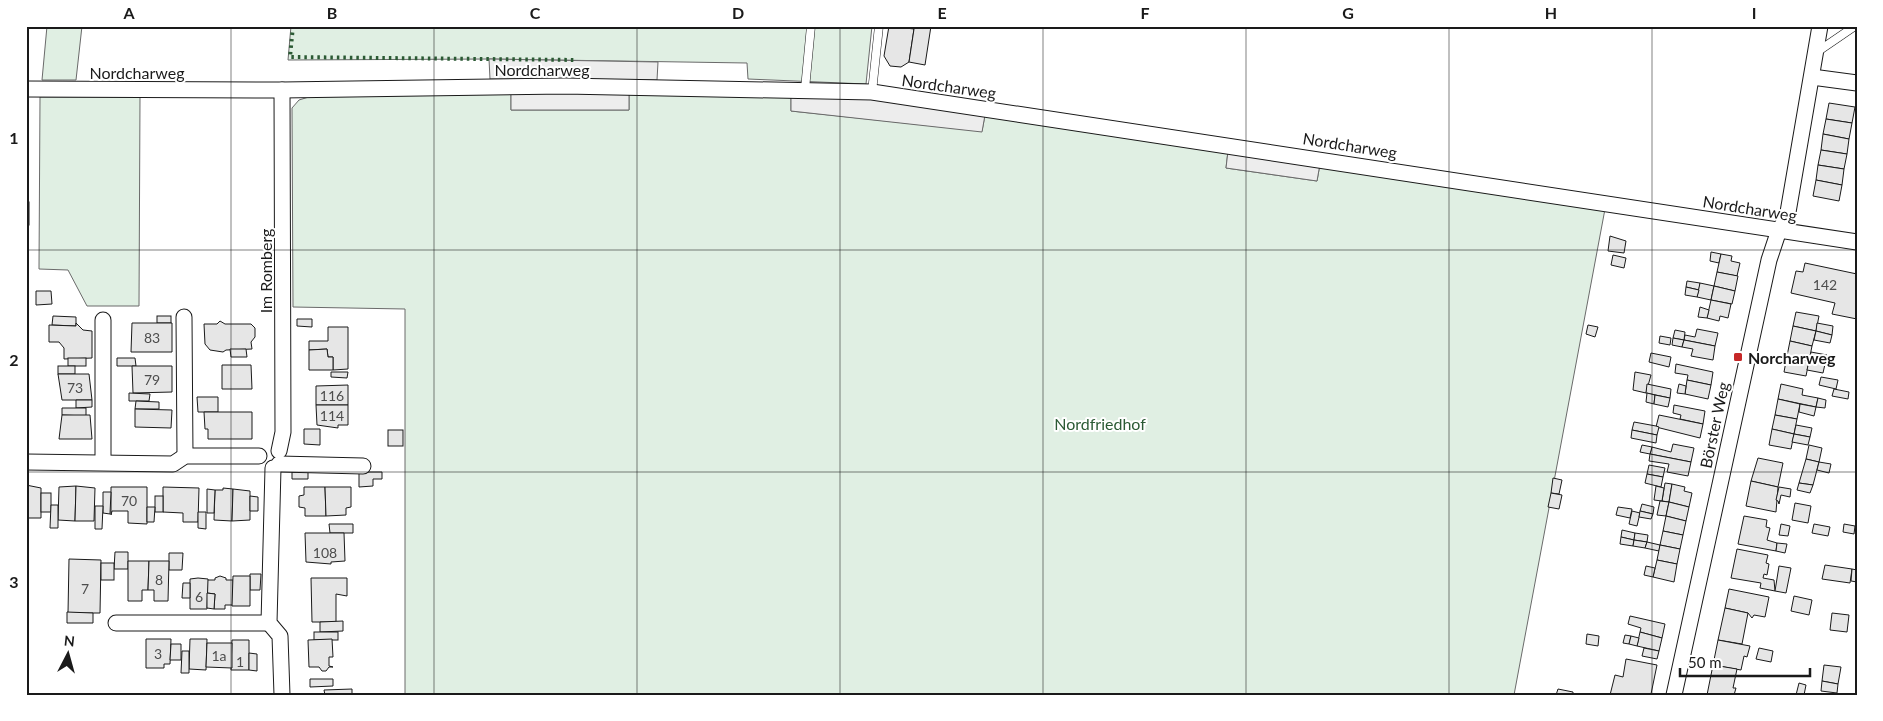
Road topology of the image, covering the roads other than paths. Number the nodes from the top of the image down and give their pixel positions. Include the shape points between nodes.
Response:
1 (811, 26) edge
2 (879, 26) edge
3 (1820, 26) edge
4 (1855, 26) edge
5 (1815, 53) junction
6 (1812, 77) junction
7 (1857, 83) edge
8 (26, 88) edge
9 (805, 89) junction
10 (282, 90) junction
11 (872, 92) junction
12 (1779, 230) junction
13 (1857, 242) edge
14 (184, 317) dead end
15 (103, 320) dead end
16 (185, 456) junction
17 (277, 461) junction
18 (26, 462) edge
19 (103, 462) junction
20 (363, 466) dead end
21 (116, 623) dead end
22 (269, 623) junction
23 (282, 695) edge
24 (1674, 695) edge

1 - 9 lane
2 - 11 lane
3 - 5 street, Börster Weg
4 - 5 lane
5 - 6 street, Börster Weg
6 - 7 street
6 - 12 street, Börster Weg via 1786,218
8 - 10 street, Nordcharweg
9 - 10 street, Nordcharweg via 566,86
9 - 11 street, Nordcharweg
10 - 17 street, Im Romberg via 283,432
11 - 12 street, Nordcharweg
12 - 13 street, Nordcharweg
12 - 24 street, Börster Weg via 1768,260
14 - 16 street
15 - 19 street
16 - 17 street via 259,456 266,467
16 - 19 street via 173,464
17 - 20 street
17 - 22 street, Im Romberg
18 - 19 street
21 - 22 street
22 - 23 street, Im Romberg via 280,636

